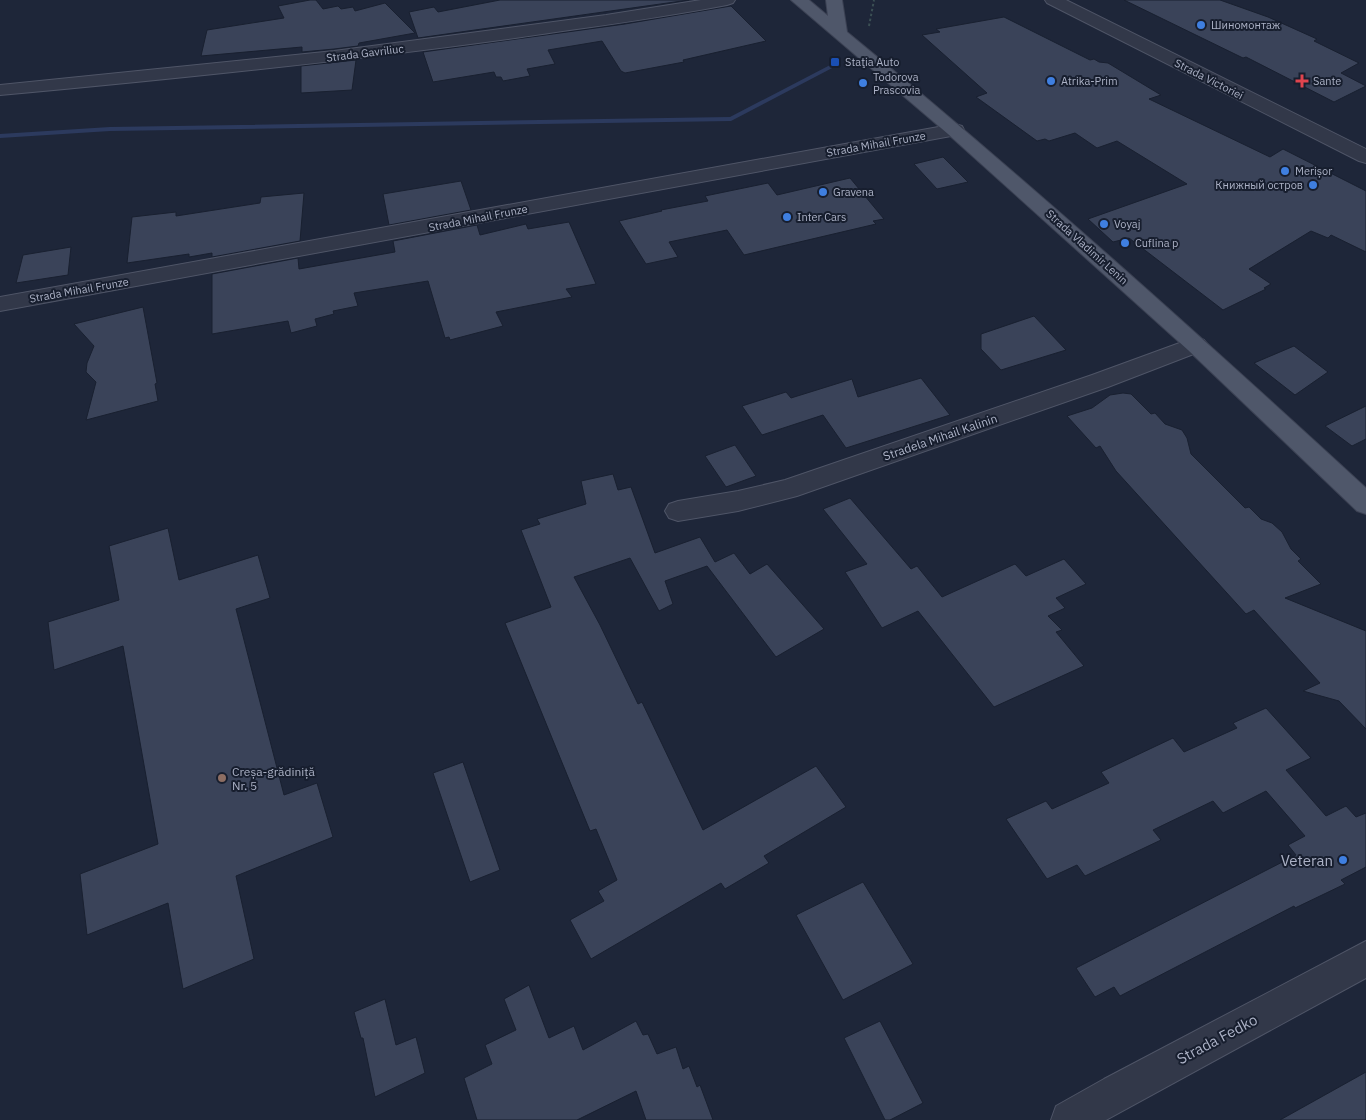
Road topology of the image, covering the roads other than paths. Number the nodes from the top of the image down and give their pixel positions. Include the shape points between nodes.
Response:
1 (728, 0) edge
2 (799, 0) edge
3 (834, 0) edge
4 (1053, 0) edge
5 (839, 33) junction
6 (0, 90) edge
7 (955, 130) junction
8 (1366, 157) edge
9 (0, 304) edge
10 (1196, 345) junction
11 (1366, 504) edge
12 (678, 511) dead end
13 (1366, 959) edge
14 (1070, 1120) edge

1 - 6 street, Strada Gavriliuc via 374,53
2 - 5 main road, Strada Vladimir Lenin
3 - 5 main road
4 - 8 street, Strada Victoriei
5 - 7 main road, Strada Vladimir Lenin
7 - 9 street, Strada Mihail Frunze
7 - 10 main road, Strada Vladimir Lenin
10 - 11 main road, Strada Vladimir Lenin
10 - 12 street, Stradela Mihail Kalinin via 788,489
13 - 14 street, Strada Fedko

